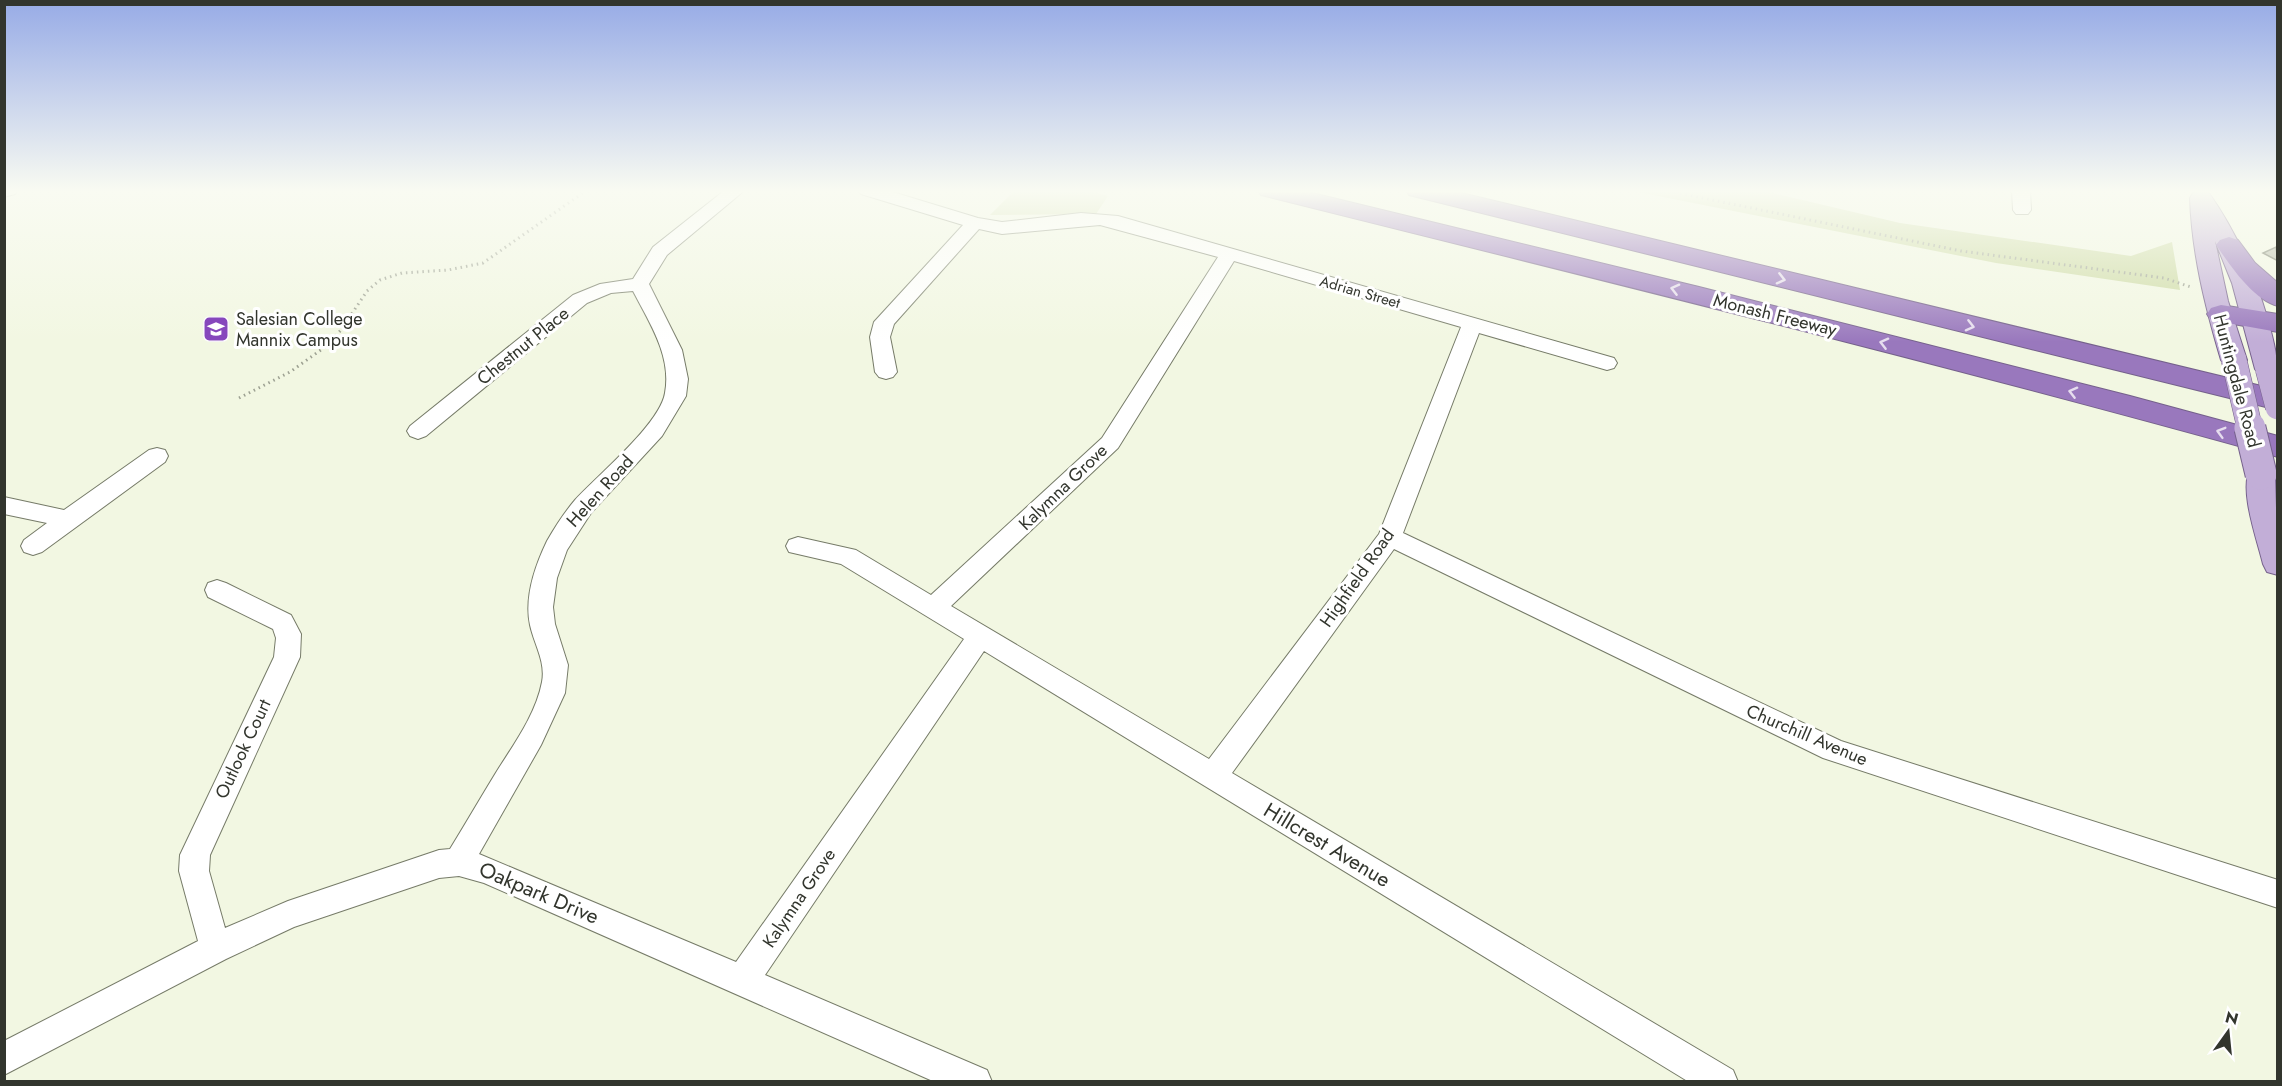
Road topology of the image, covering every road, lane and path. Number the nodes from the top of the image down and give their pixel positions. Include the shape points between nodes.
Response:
1 (514, 241) edge
2 (673, 241) edge
3 (959, 241) edge
4 (1180, 241) edge
5 (1478, 241) edge
6 (1625, 241) edge
7 (1911, 241) edge
8 (2204, 241) edge
9 (2227, 241) edge
10 (2229, 245) junction
11 (1229, 254) junction
12 (639, 284) junction
13 (2277, 298) edge
14 (2218, 308) junction
15 (2266, 320) edge
16 (1472, 324) junction
17 (1607, 363) dead end
18 (886, 372) dead end
19 (239, 398) dead end
20 (2277, 400) edge
21 (2277, 407) edge
22 (418, 431) dead end
23 (2277, 447) edge
24 (157, 456) dead end
25 (2269, 479) edge
26 (4, 505) edge
27 (68, 519) junction
28 (1389, 537) junction
29 (33, 546) dead end
30 (798, 546) dead end
31 (2277, 564) edge
32 (218, 590) dead end
33 (932, 609) junction
34 (979, 637) junction
35 (1213, 776) junction
36 (459, 862) junction
37 (2277, 894) edge
38 (215, 948) junction
39 (742, 981) junction
40 (4, 1059) edge
41 (975, 1082) edge
42 (1721, 1082) edge

1 - 19 path via 483,262 463,268 382,278 372,285 334,337 268,386
2 - 12 street via 660,251
3 - 18 street via 884,322 880,337
4 - 11 street, Adrian Street
23 -> 5 highway, Monash Freeway via 1689,292
6 -> 20 highway, Monash Freeway
7 - 14 path via 2102,272 2164,278 2190,286
8 - 14 main road, Huntingdale Road
9 - 10 main road, Huntingdale Road
10 - 13 highway via 2246,269
10 - 15 main road, Huntingdale Road
11 - 16 street, Adrian Street
11 - 33 street, Kalymna Grove via 1110,443
12 - 22 street, Chestnut Place via 607,288 580,299
12 - 36 street, Helen Road via 673,351 678,372 676,396 660,425 565,529 544,582 541,617 554,657 555,680 530,740
14 - 15 highway
14 - 25 main road, Huntingdale Road, bridge
15 - 21 main road, Huntingdale Road, bridge via 2268,369
16 - 17 street, Adrian Street
16 - 28 street, Highfield Road
24 - 27 street
25 - 31 main road, Huntingdale Road via 2260,488
26 - 27 street
27 - 29 street
28 - 35 street, Highfield Road
28 - 37 street, Churchill Avenue via 1833,750
30 - 33 street, Hillcrest Avenue via 847,556
32 - 38 street, Outlook Court via 282,622 289,631 290,643 195,855 194,871
33 - 34 street, Hillcrest Avenue
34 - 35 street, Hillcrest Avenue
34 - 39 street, Kalymna Grove
35 - 42 street, Hillcrest Avenue
36 - 38 street, Oakpark Drive via 411,872 288,915
36 - 39 street, Oakpark Drive via 488,870
38 - 40 street, Oakpark Drive
39 - 41 street, Oakpark Drive

